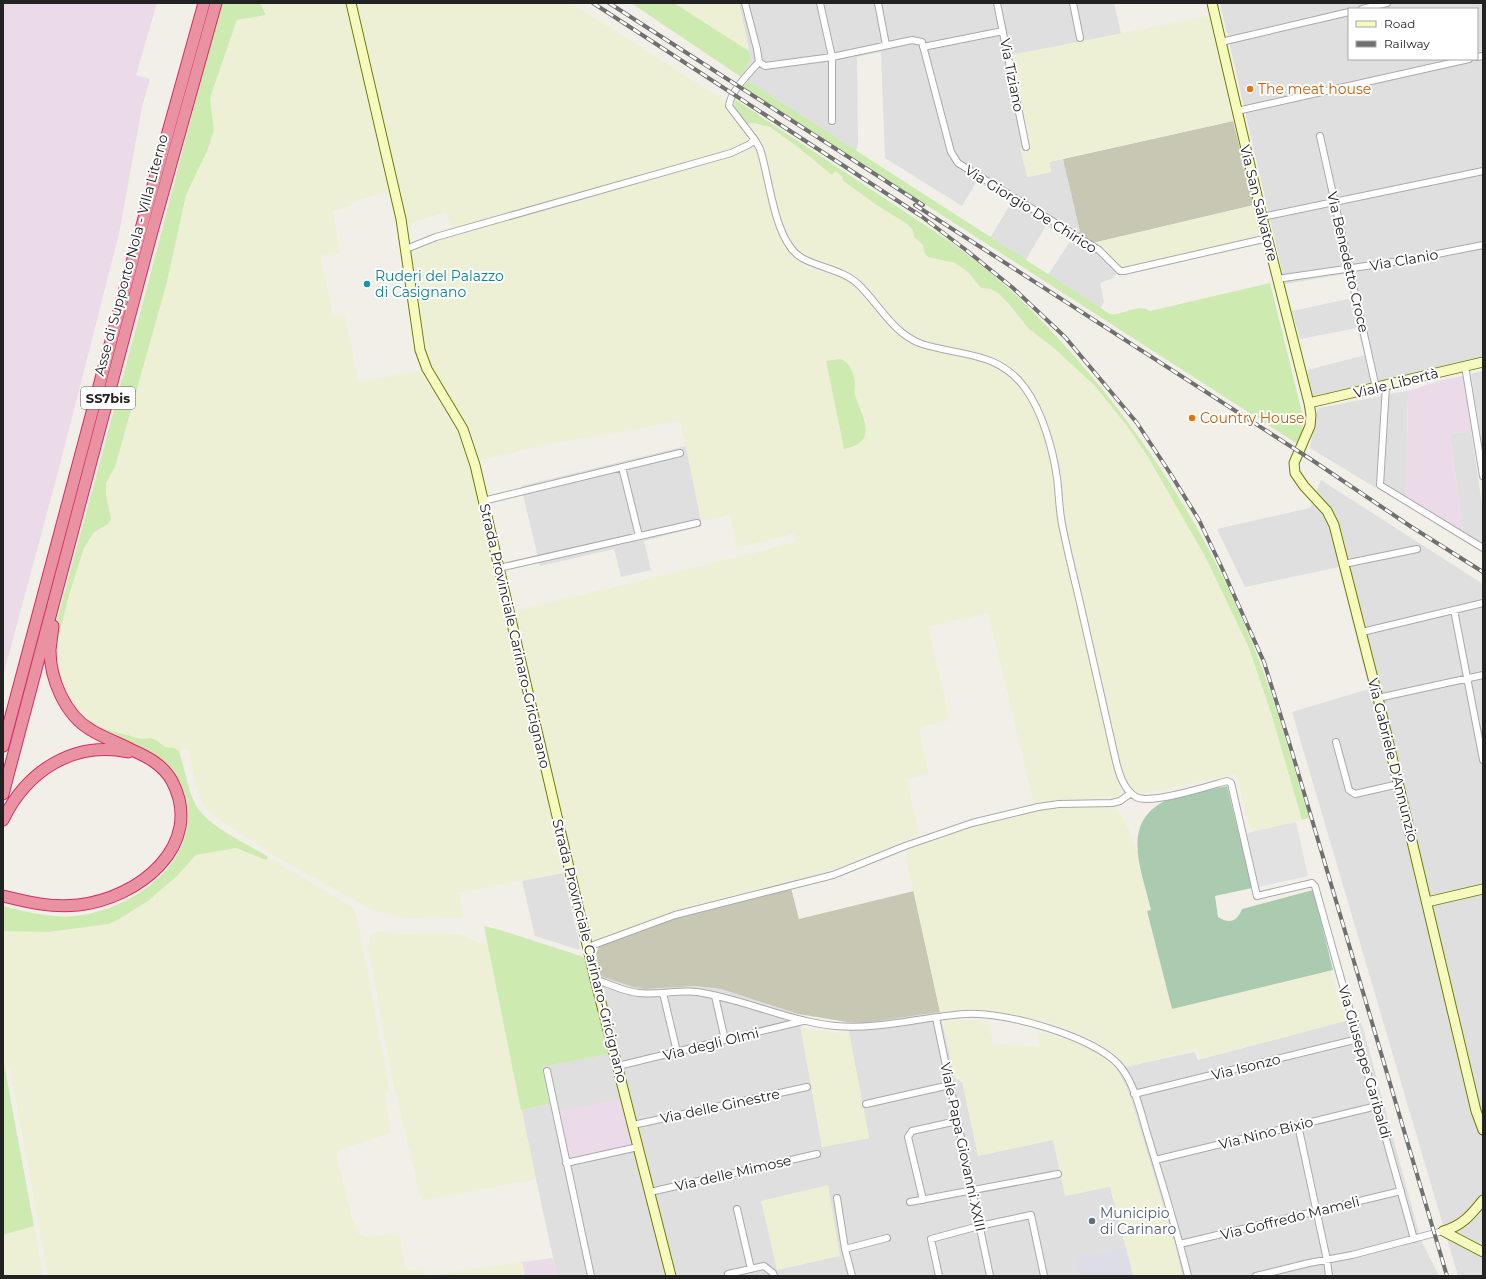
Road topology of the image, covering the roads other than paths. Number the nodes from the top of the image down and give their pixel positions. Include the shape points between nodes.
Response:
1 (204, 3) edge
2 (216, 3) edge
3 (351, 3) edge
4 (745, 3) edge
5 (820, 3) edge
6 (878, 3) edge
7 (997, 3) edge
8 (1073, 3) edge
9 (1212, 3) edge
10 (1388, 3) edge
11 (1366, 8) edge
12 (1348, 12) edge
13 (1003, 31) junction
14 (1080, 38) dead end
15 (1221, 42) junction
16 (886, 45) junction
17 (923, 47) junction
18 (832, 57) junction
19 (1465, 60) edge
20 (759, 62) junction
21 (1237, 111) junction
22 (832, 121) dead end
23 (1320, 136) dead end
24 (755, 140) junction
25 (1026, 146) dead end
26 (1483, 171) edge
27 (1335, 202) junction
28 (1262, 217) junction
29 (1268, 238) junction
30 (1483, 245) edge
31 (406, 249) junction
32 (1350, 269) junction
33 (1278, 279) junction
34 (1483, 362) edge
35 (1465, 366) junction
36 (1381, 387) junction
37 (1309, 403) junction
38 (680, 453) dead end
39 (622, 467) junction
40 (1483, 476) edge
41 (483, 500) junction
42 (697, 523) dead end
43 (639, 536) junction
44 (1483, 548) edge
45 (1417, 549) dead end
46 (1344, 564) junction
47 (499, 568) junction
48 (57, 591) junction
49 (1483, 603) edge
50 (1454, 610) junction
51 (1362, 632) junction
52 (29, 648) junction
53 (1483, 675) edge
54 (1467, 679) junction
55 (1378, 698) junction
56 (3, 728) edge
57 (1336, 742) dead end
58 (3, 746) edge
59 (146, 756) junction
60 (1483, 760) edge
61 (1399, 784) junction
62 (1131, 793) junction
63 (3, 794) edge
64 (3, 820) edge
65 (1483, 889) edge
66 (7, 897) edge
67 (1427, 902) junction
68 (588, 948) junction
69 (596, 979) junction
70 (663, 993) junction
71 (714, 996) junction
72 (936, 1018) junction
73 (804, 1021) junction
74 (1358, 1039) junction
75 (725, 1040) junction
76 (677, 1052) junction
77 (618, 1066) junction
78 (547, 1071) dead end
79 (950, 1085) junction
80 (807, 1087) dead end
81 (1134, 1094) junction
82 (866, 1104) dead end
83 (1377, 1106) junction
84 (958, 1121) junction
85 (633, 1125) junction
86 (1298, 1125) junction
87 (1483, 1130) edge
88 (638, 1147) junction
89 (817, 1154) dead end
90 (1155, 1160) junction
91 (566, 1163) junction
92 (1058, 1174) dead end
93 (972, 1190) junction
94 (1401, 1191) junction
95 (650, 1192) junction
96 (837, 1198) dead end
97 (923, 1200) junction
98 (1483, 1200) edge
99 (910, 1202) dead end
100 (737, 1209) dead end
101 (1317, 1211) junction
102 (980, 1226) junction
103 (1443, 1231) junction
104 (887, 1238) dead end
105 (1414, 1239) junction
106 (1180, 1244) junction
107 (845, 1249) junction
108 (1483, 1252) edge
109 (1327, 1260) junction
110 (751, 1269) junction
111 (728, 1274) dead end
112 (591, 1276) edge
113 (671, 1276) edge
114 (774, 1276) edge
115 (852, 1276) edge
116 (939, 1276) edge
117 (990, 1276) edge
118 (1044, 1276) edge
119 (1188, 1276) edge
120 (1256, 1276) edge
121 (1329, 1276) edge

1 - 52 highway, Asse di Supporto Nola - Villa Literno / SS7bis
2 - 48 highway, Asse di Supporto Nola - Villa Literno / SS7bis via 151,235
3 - 31 street, Strada Provinciale Carinaro-Gricignano
4 - 20 street
5 - 18 street
6 - 16 street
7 - 13 street, Via Tiziano
8 - 14 street
9 - 15 street, Via San Salvatore
10 - 11 street
12 - 15 street
13 - 17 street
13 - 25 street, Via Tiziano
15 - 21 street, Via San Salvatore
16 - 17 street via 912,40 922,42
16 - 18 street
17 - 29 street, Via Giorgio De Chirico via 950,152 958,163 1099,250 1120,270
18 - 20 street via 765,66
18 - 22 street
19 - 21 street
20 - 24 street via 741,82 729,102 731,109
21 - 28 street, Via San Salvatore
23 - 27 street, Via Benedetto Croce
24 - 31 street via 731,153 436,237
24 - 62 street via 763,158 786,242 798,256 853,280 891,322 913,340 976,355 994,362 1011,372 1025,388 1041,418 1052,454 1062,524 1115,757 1121,777
26 - 27 street
27 - 28 street
27 - 32 street, Via Benedetto Croce
28 - 29 street, Via San Salvatore
29 - 33 street, Via San Salvatore
30 - 32 street, Via Clanio
31 - 41 street, Strada Provinciale Carinaro-Gricignano via 420,350 427,370 463,429
32 - 33 street, Via Clanio
32 - 36 street, Via Benedetto Croce
33 - 37 street, Via San Salvatore
34 - 35 street, Viale Libertà
35 - 36 street, Viale Libertà
35 - 40 street
36 - 37 street, Viale Libertà
36 - 44 street, Via Benedetto Croce via 1380,485
37 - 46 street, Via Gabriele D'Annunzio via 1310,426 1294,463 1295,473 1327,511 1334,525
38 - 39 street
39 - 41 street
39 - 43 street
41 - 47 street, Strada Provinciale Carinaro-Gricignano
42 - 43 street
43 - 47 street
45 - 46 street
46 - 51 street, Via Gabriele D'Annunzio
47 - 68 street, Strada Provinciale Carinaro-Gricignano
48 - 59 highway via 50,651 58,690 75,717 90,730
48 - 63 highway, Asse di Supporto Nola - Villa Literno / SS7bis
49 - 50 street
50 - 51 street
50 - 54 street
51 - 55 street, Via Gabriele D'Annunzio
52 - 56 highway
52 - 58 highway, Asse di Supporto Nola - Villa Literno / SS7bis
53 - 54 street
54 - 55 street
54 - 60 street
55 - 61 street, Via Gabriele D'Annunzio
57 - 61 street via 1348,790 1355,794
59 - 64 highway via 107,749 68,757 52,764 32,778 19,793
59 - 66 highway via 171,779 178,793 180,807 177,841 156,870 118,895 78,905 41,905
61 - 67 street, Via Gabriele D'Annunzio
62 - 68 street via 1120,801 1038,807 972,823 833,875 682,914
62 - 74 street, Via Giuseppe Garibaldi via 1143,799 1160,798 1227,781 1231,783 1257,896 1312,883 1315,886
65 - 67 street
67 - 87 street, Via Gabriele D'Annunzio via 1476,1111
68 - 69 street, Strada Provinciale Carinaro-Gricignano
69 - 70 street via 639,993
69 - 77 street, Strada Provinciale Carinaro-Gricignano
70 - 71 street via 696,992
70 - 76 street
71 - 73 street
71 - 75 street
72 - 73 street via 867,1027 835,1026
72 - 79 street, Viale Papa Giovanni XXIII
72 - 81 street via 967,1014 999,1016 1056,1030 1087,1042 1107,1054 1119,1065 1130,1081
73 - 75 street, Via degli Olmi
74 - 81 street, Via Isonzo
74 - 83 street, Via Giuseppe Garibaldi
75 - 76 street, Via degli Olmi
76 - 77 street, Via degli Olmi
77 - 85 street, Strada Provinciale Carinaro-Gricignano
78 - 91 street
79 - 82 street
79 - 84 street, Viale Papa Giovanni XXIII
80 - 85 street, Via delle Ginestre
81 - 90 street
83 - 86 street, Via Nino Bixio
83 - 94 street, Via Giuseppe Garibaldi
84 - 93 street, Viale Papa Giovanni XXIII
84 - 97 street via 912,1131 908,1137
85 - 88 street, Strada Provinciale Carinaro-Gricignano
86 - 90 street, Via Nino Bixio
86 - 101 street
88 - 91 street
88 - 95 street, Strada Provinciale Carinaro-Gricignano
89 - 95 street, Via delle Mimose
90 - 106 street
91 - 112 street
92 - 93 street
93 - 97 street
93 - 102 street, Viale Papa Giovanni XXIII
94 - 101 street, Via Goffredo Mameli
94 - 105 street, Via Giuseppe Garibaldi
95 - 113 street, Strada Provinciale Carinaro-Gricignano
96 - 107 street
97 - 99 street
98 - 103 street via 1468,1219
100 - 110 street
101 - 106 street, Via Goffredo Mameli
101 - 109 street
102 - 116 street via 931,1239
102 - 117 street, Viale Papa Giovanni XXIII
102 - 118 street via 1031,1215
103 - 105 street
103 - 108 street
104 - 107 street
105 - 109 street
106 - 119 street
107 - 115 street
109 - 120 street
109 - 121 street
110 - 111 street
110 - 114 street via 764,1266

